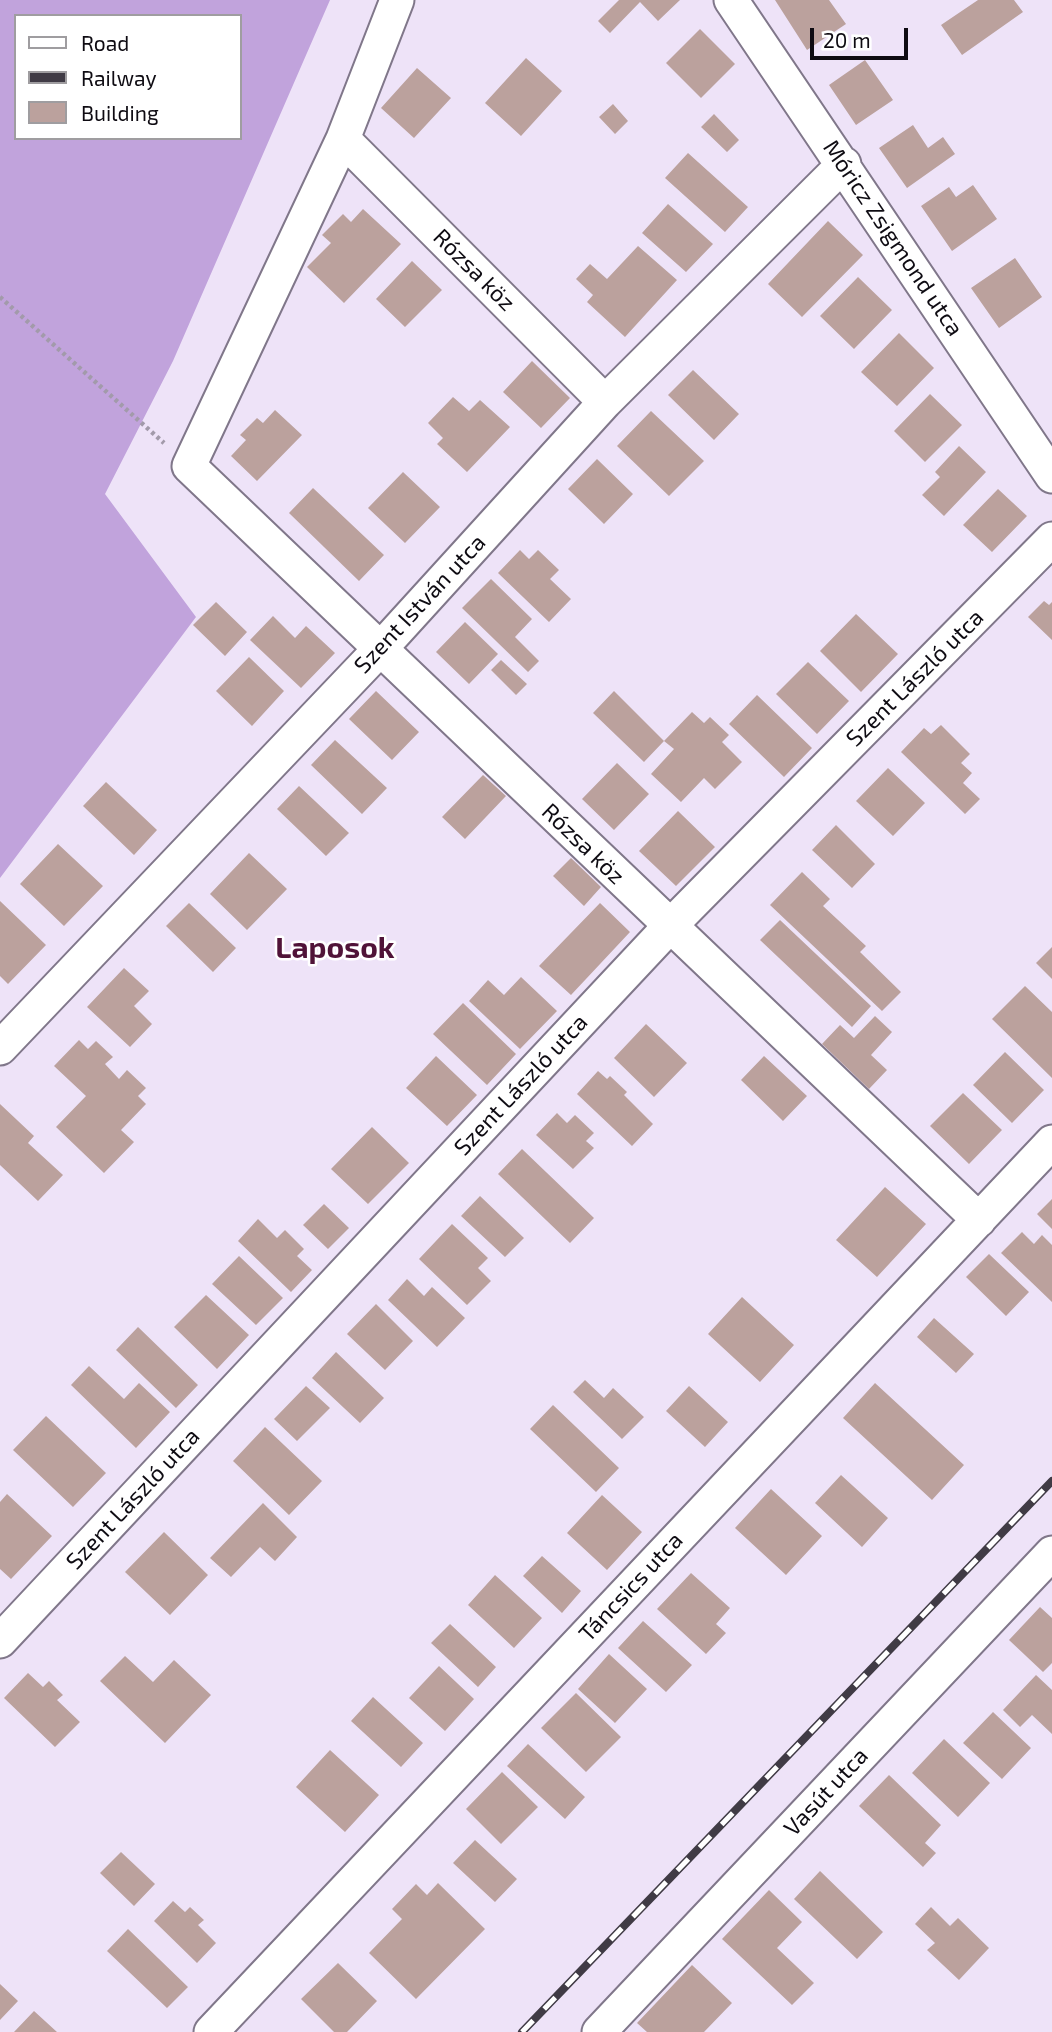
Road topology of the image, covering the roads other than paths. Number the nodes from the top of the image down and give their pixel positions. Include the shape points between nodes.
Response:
1 (397, 0) edge
2 (732, 0) edge
3 (343, 139) junction
4 (844, 164) junction
5 (605, 402) junction
6 (1052, 476) edge
7 (1052, 539) edge
8 (382, 647) junction
9 (669, 927) junction
10 (0, 1048) edge
11 (1052, 1142) edge
12 (979, 1220) junction
13 (1052, 1553) edge
14 (0, 1641) edge
15 (211, 2032) edge
16 (599, 2032) edge

1 - 3 street
2 - 4 street, Móricz Zsigmond utca
3 - 5 street, Rózsa köz
3 - 8 street, Rózsa köz via 189,466
4 - 5 street, Szent István utca
4 - 6 street, Móricz Zsigmond utca
5 - 8 street, Szent István utca
7 - 9 street, Szent László utca
8 - 9 street, Rózsa köz
8 - 10 street, Szent István utca
9 - 12 street, Rózsa köz
9 - 14 street, Szent László utca
11 - 12 street, Táncsics utca
12 - 15 street, Táncsics utca
13 - 16 street, Vasút utca

